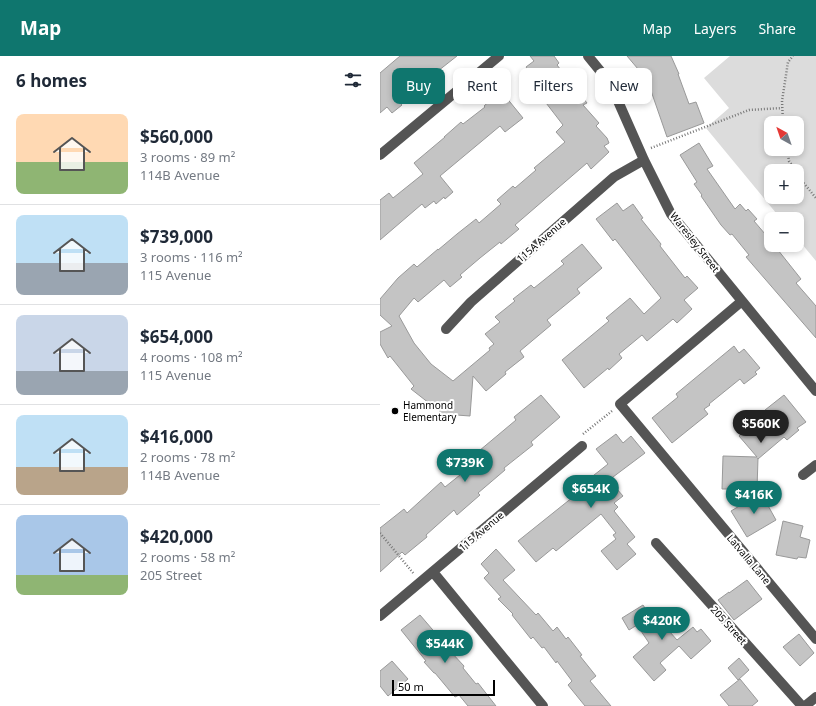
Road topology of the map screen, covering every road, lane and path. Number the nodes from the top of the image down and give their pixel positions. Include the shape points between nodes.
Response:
1 (499, 56) edge
2 (588, 56) edge
3 (793, 56) edge
4 (782, 108) junction
5 (783, 116) edge
6 (380, 155) edge
7 (642, 156) junction
8 (804, 183) edge
9 (816, 198) edge
10 (742, 302) junction
11 (446, 329) dead end
12 (816, 391) edge
13 (620, 404) junction
14 (582, 446) joint
15 (816, 465) edge
16 (803, 475) dead end
17 (380, 533) edge
18 (656, 543) dead end
19 (433, 572) junction
20 (421, 583) junction
21 (380, 616) edge
22 (816, 639) edge
23 (816, 697) edge
24 (543, 706) edge
25 (802, 706) edge
26 (805, 706) edge

1 - 6 street
2 - 7 street, Waresley Street via 610,83
3 - 4 path via 788,62
4 - 5 path
4 - 7 path via 749,110
7 - 10 street, Waresley Street via 671,214
7 - 11 street, 115A Avenue via 614,177 471,302
8 - 9 path
10 - 12 street, Waresley Street
10 - 13 street
13 - 14 path via 579,438
13 - 22 street, Latvalla Lane
14 - 19 street, 115 Avenue
15 - 16 street
17 - 20 path
18 - 25 street, 205 Street
19 - 20 street, 115 Avenue
19 - 24 street
20 - 21 street, 115 Avenue
23 - 26 street

